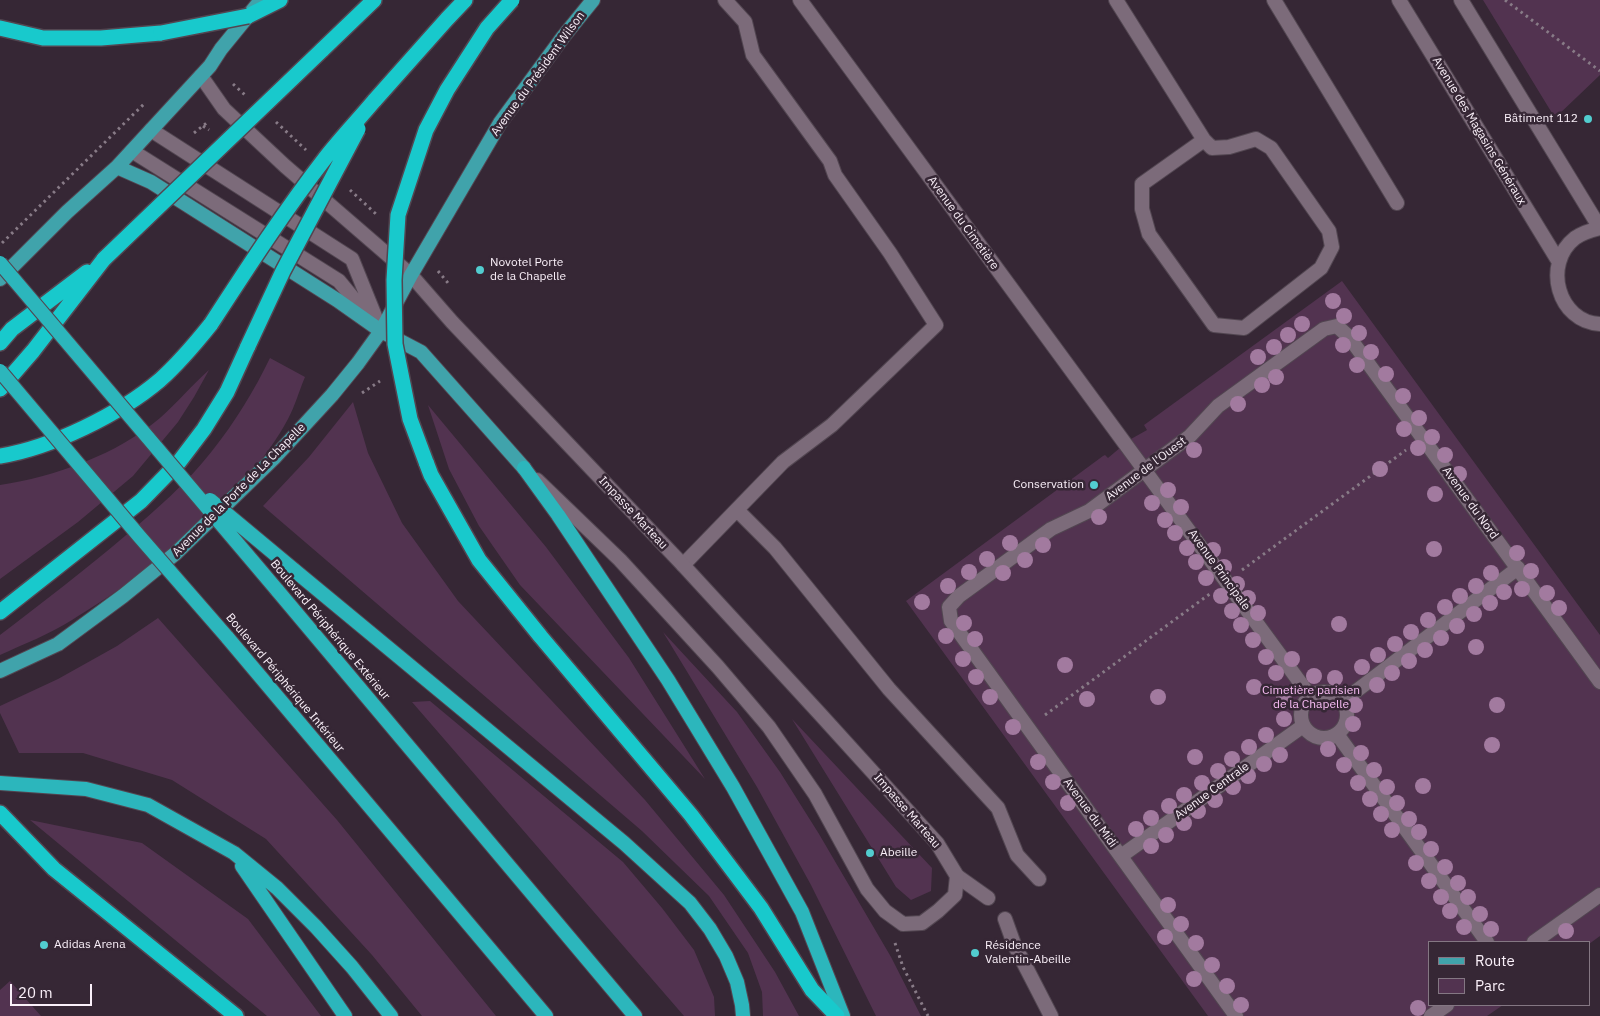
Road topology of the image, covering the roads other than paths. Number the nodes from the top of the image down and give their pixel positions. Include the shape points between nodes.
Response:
1 (261, 0) edge
2 (280, 0) edge
3 (374, 0) edge
4 (466, 0) edge
5 (512, 0) edge
6 (593, 0) edge
7 (725, 0) edge
8 (800, 0) edge
9 (1116, 0) edge
10 (1274, 0) edge
11 (1399, 0) edge
12 (1461, 0) edge
13 (0, 28) edge
14 (206, 71) junction
15 (374, 102) junction
16 (151, 130) junction
17 (1204, 140) junction
18 (132, 151) junction
19 (117, 167) junction
20 (1397, 203) dead end
21 (1600, 228) edge
22 (424, 254) joint
23 (104, 259) junction
24 (1558, 262) junction
25 (0, 264) edge
26 (411, 275) junction
27 (0, 279) edge
28 (1600, 324) edge
29 (1338, 326) joint
30 (381, 331) junction
31 (0, 343) edge
32 (0, 372) edge
33 (0, 389) edge
34 (1127, 445) joint
35 (0, 456) edge
36 (524, 468) junction
37 (1145, 470) junction
38 (180, 475) junction
39 (737, 510) junction
40 (683, 565) junction
41 (1518, 568) junction
42 (949, 607) joint
43 (0, 612) edge
44 (0, 671) edge
45 (1600, 682) edge
46 (1310, 696) junction
47 (1343, 701) junction
48 (1303, 726) junction
49 (1337, 734) junction
50 (0, 783) edge
51 (0, 812) edge
52 (234, 853) junction
53 (1121, 856) junction
54 (957, 876) junction
55 (1039, 878) dead end
56 (1600, 895) edge
57 (988, 898) dead end
58 (1005, 919) dead end
59 (1486, 941) edge
60 (1535, 941) edge
61 (1446, 1006) edge
62 (236, 1016) edge
63 (344, 1016) edge
64 (391, 1016) edge
65 (546, 1016) edge
66 (635, 1016) edge
67 (742, 1016) edge
68 (837, 1016) edge
69 (843, 1016) edge
70 (1051, 1016) edge
71 (1236, 1016) edge
72 (1431, 1016) edge

1 - 14 main road
2 - 13 highway, bridge via 248,16 161,34 43,38
3 - 23 highway, bridge
4 - 15 highway
5 - 68 highway, bridge via 487,28 447,90 426,130 398,215 394,280 396,344 410,419 431,475 479,560 691,815 761,908 812,990
6 - 22 main road, Avenue du Président Wilson via 500,123
7 - 39 street via 745,22 753,55 830,161 835,176 936,325 832,425 783,462
8 - 34 street, Avenue du Cimetière
9 - 17 street
10 - 20 street
11 - 24 street, Avenue des Magasins Généraux
12 - 21 street
14 - 16 main road
14 - 26 street, Impasse Marteau via 224,109
15 - 35 highway, bridge via 327,156 248,265 211,324 178,363 141,395 61,438
15 - 43 highway, bridge via 282,271 227,392 204,429 179,462 141,501
16 - 18 main road
16 - 30 street via 352,259
17 - 17 street via 1142,184 1142,209 1148,234 1214,324 1244,328 1321,268 1332,247 1330,231 1271,148 1256,140 1212,148
18 - 19 main road
18 - 30 street via 339,281
19 - 27 main road
19 - 30 main road via 159,187
21 - 24 street via 1574,239
22 - 26 main road, Avenue de la Porte de La Chapelle
23 - 31 highway via 12,329
23 - 33 highway
24 - 28 street via 1556,278 1568,308 1581,319
25 - 38 highway, Boulevard Périphérique Extérieur, bridge
26 - 30 main road, Avenue de la Porte de La Chapelle
26 - 40 street, Impasse Marteau
29 - 37 street, Avenue de l'Ouest via 1324,328 1226,400 1190,436
29 - 41 street, Avenue du Nord
30 - 36 main road via 421,352
30 - 44 main road, Avenue de la Porte de La Chapelle via 332,395 176,553 58,644
32 - 65 highway, Boulevard Périphérique Intérieur, bridge
34 - 37 street, Avenue Principale
36 - 54 street via 620,560 769,727 815,794 868,889 885,911 903,924 922,923 955,895
36 - 69 highway via 668,680 733,787 802,912
37 - 42 street, Avenue de l'Ouest via 1089,511 1051,529 959,596
37 - 46 street, Avenue Principale
38 - 66 highway, Boulevard Périphérique Extérieur, bridge
38 - 67 highway, bridge via 624,842 690,903 726,956 737,982
39 - 40 street
39 - 55 street via 775,548 889,689 998,808 1017,855
40 - 54 street, Impasse Marteau via 937,842
41 - 45 street, Avenue du Nord
41 - 47 street
42 - 53 street, Avenue du Midi via 951,621
46 - 47 street via 1317,692 1331,692
46 - 48 street via 1300,713
47 - 49 street via 1346,722
48 - 49 street via 1314,736 1322,738
48 - 53 street, Avenue Centrale
49 - 59 street
50 - 52 highway via 86,789 148,805
51 - 62 highway via 54,869
52 - 63 highway
52 - 64 highway via 277,888 316,927
53 - 71 street, Avenue du Midi
54 - 57 street
56 - 60 street
58 - 70 street via 1014,944
61 - 72 street

